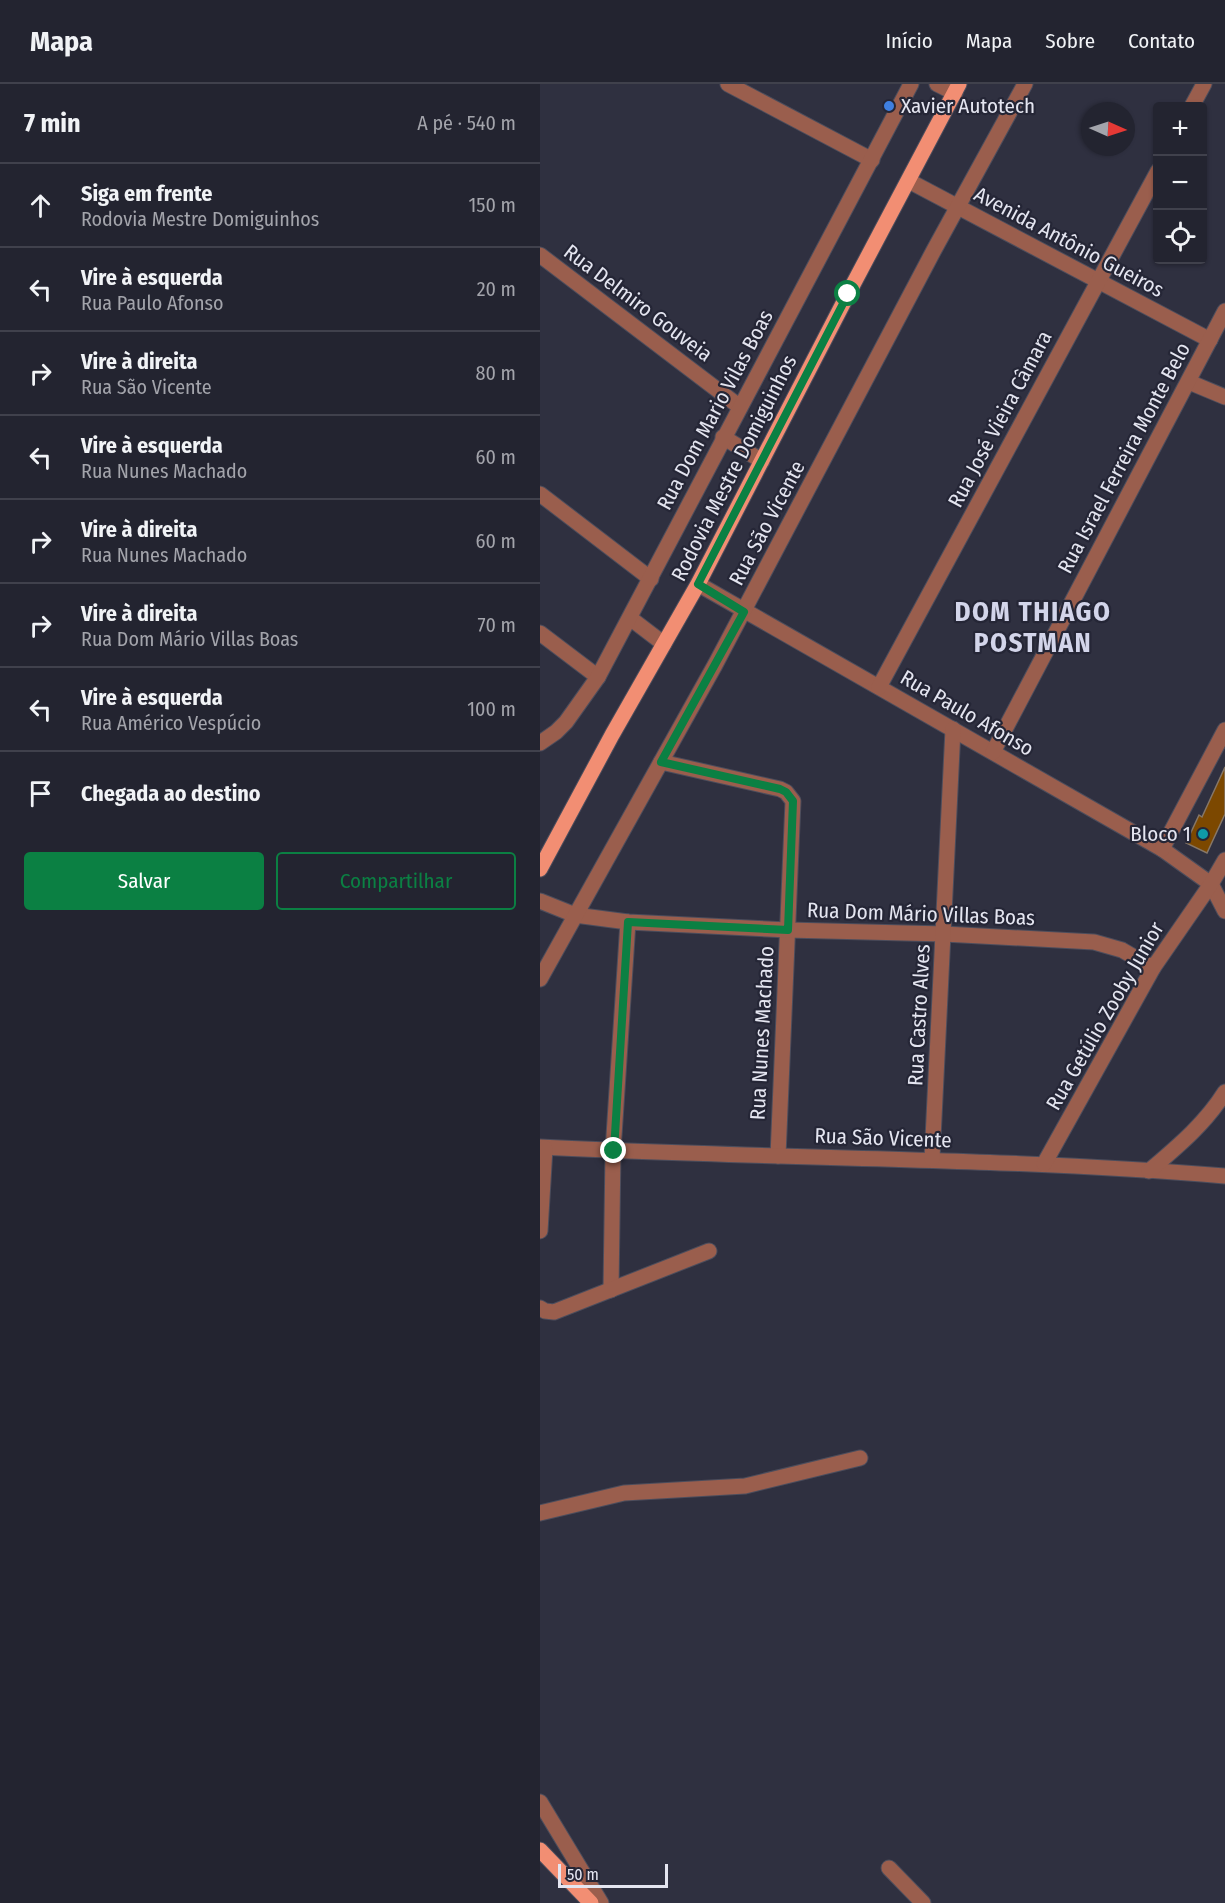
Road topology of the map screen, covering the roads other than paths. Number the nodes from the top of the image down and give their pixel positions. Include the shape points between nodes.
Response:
1 (728, 84) edge
2 (911, 84) edge
3 (937, 84) edge
4 (1024, 84) edge
5 (1204, 84) edge
6 (957, 88) edge
7 (1194, 102) edge
8 (872, 160) junction
9 (1153, 180) edge
10 (909, 181) junction
11 (959, 207) junction
12 (540, 255) edge
13 (1098, 281) junction
14 (1225, 310) edge
15 (1210, 340) junction
16 (1189, 382) junction
17 (1225, 397) edge
18 (740, 406) junction
19 (723, 437) junction
20 (762, 461) junction
21 (540, 494) edge
22 (651, 579) junction
23 (698, 584) junction
24 (744, 612) junction
25 (630, 618) junction
26 (540, 633) edge
27 (664, 644) junction
28 (598, 677) junction
29 (879, 687) junction
30 (953, 729) junction
31 (1225, 730) edge
32 (540, 742) edge
33 (993, 752) junction
34 (661, 762) junction
35 (1162, 849) junction
36 (1225, 860) edge
37 (540, 869) edge
38 (1211, 884) junction
39 (540, 901) edge
40 (1225, 911) edge
41 (575, 915) junction
42 (628, 922) junction
43 (788, 930) junction
44 (944, 934) junction
45 (1153, 968) junction
46 (540, 979) edge
47 (1225, 1092) edge
48 (543, 1148) edge
49 (614, 1151) junction
50 (778, 1156) junction
51 (932, 1159) junction
52 (1044, 1164) junction
53 (1149, 1171) junction
54 (1225, 1176) edge
55 (540, 1232) edge
56 (709, 1251) dead end
57 (610, 1290) junction
58 (540, 1308) edge
59 (860, 1458) dead end
60 (540, 1513) edge
61 (540, 1802) edge
62 (540, 1850) edge
63 (889, 1868) dead end
64 (591, 1903) edge
65 (601, 1903) edge
66 (923, 1903) edge

1 - 8 street
2 - 8 street, Rua Dom Mario Vilas Boas
3 - 6 street
4 - 11 street, Rua São Vicente
5 - 7 street
6 - 10 main road, Rodovia Mestre Domiguinhos
8 - 18 street, Rua Dom Mario Vilas Boas
9 - 13 street, Rua José Vieira Câmara
10 - 11 street, Avenida Antônio Gueiros
10 - 20 main road, Rodovia Mestre Domiguinhos
11 - 13 street, Avenida Antônio Gueiros
11 - 24 street, Rua São Vicente
12 - 18 street, Rua Delmiro Gouveia
13 - 15 street, Avenida Antônio Gueiros
13 - 29 street, Rua José Vieira Câmara
14 - 15 street, Rua Israel Ferreira Monte Belo
15 - 16 street, Rua Israel Ferreira Monte Belo
16 - 17 street
16 - 33 street, Rua Israel Ferreira Monte Belo
18 - 19 street, Rua Dom Mario Vilas Boas
19 - 20 street
19 - 22 street, Rua Dom Mario Vilas Boas
20 - 23 main road, Rodovia Mestre Domiguinhos
21 - 22 street
22 - 25 street, Rua Dom Mario Vilas Boas
23 - 24 street, Rua Paulo Afonso
23 - 27 main road, Rodovia Mestre Domiguinhos
24 - 29 street, Rua Paulo Afonso
24 - 34 street, Rua São Vicente
25 - 27 street
25 - 28 street, Rua Dom Mario Vilas Boas
26 - 28 street
27 - 37 main road, Rodovia Mestre Domiguinhos
28 - 32 street, Rua Dom Mario Vilas Boas via 566,722
29 - 30 street, Rua Paulo Afonso
30 - 33 street, Rua Paulo Afonso
30 - 44 street, Rua Castro Alves
31 - 35 street
33 - 35 street, Rua Paulo Afonso
34 - 41 street, Rua São Vicente
34 - 43 street, Rua Nunes Machado via 780,789 790,796 793,801
35 - 38 street, Rua Paulo Afonso
36 - 38 street, Rua Getúlio Zooby Junior
38 - 40 street
38 - 45 street, Rua Getúlio Zooby Junior
39 - 41 street, Rua Dom Mário Villas Boas
41 - 42 street, Rua Dom Mário Villas Boas
41 - 46 street, Rua São Vicente
42 - 43 street, Rua Dom Mário Villas Boas
42 - 49 street
43 - 44 street, Rua Dom Mário Villas Boas
43 - 50 street, Rua Nunes Machado
44 - 45 street, Rua Dom Mário Villas Boas via 1094,942 1122,950
44 - 51 street, Rua Castro Alves
45 - 52 street, Rua Getúlio Zooby Junior
47 - 53 street via 1189,1137
48 - 49 street, Rua São Vicente
48 - 55 street
49 - 50 street, Rua São Vicente
49 - 57 street
50 - 51 street, Rua São Vicente
51 - 52 street, Rua São Vicente
52 - 53 street, Rua São Vicente
53 - 54 street, Rua São Vicente
56 - 57 street
57 - 58 street via 554,1311
59 - 60 street via 745,1486 624,1493
61 - 65 street
62 - 64 main road
63 - 66 street

